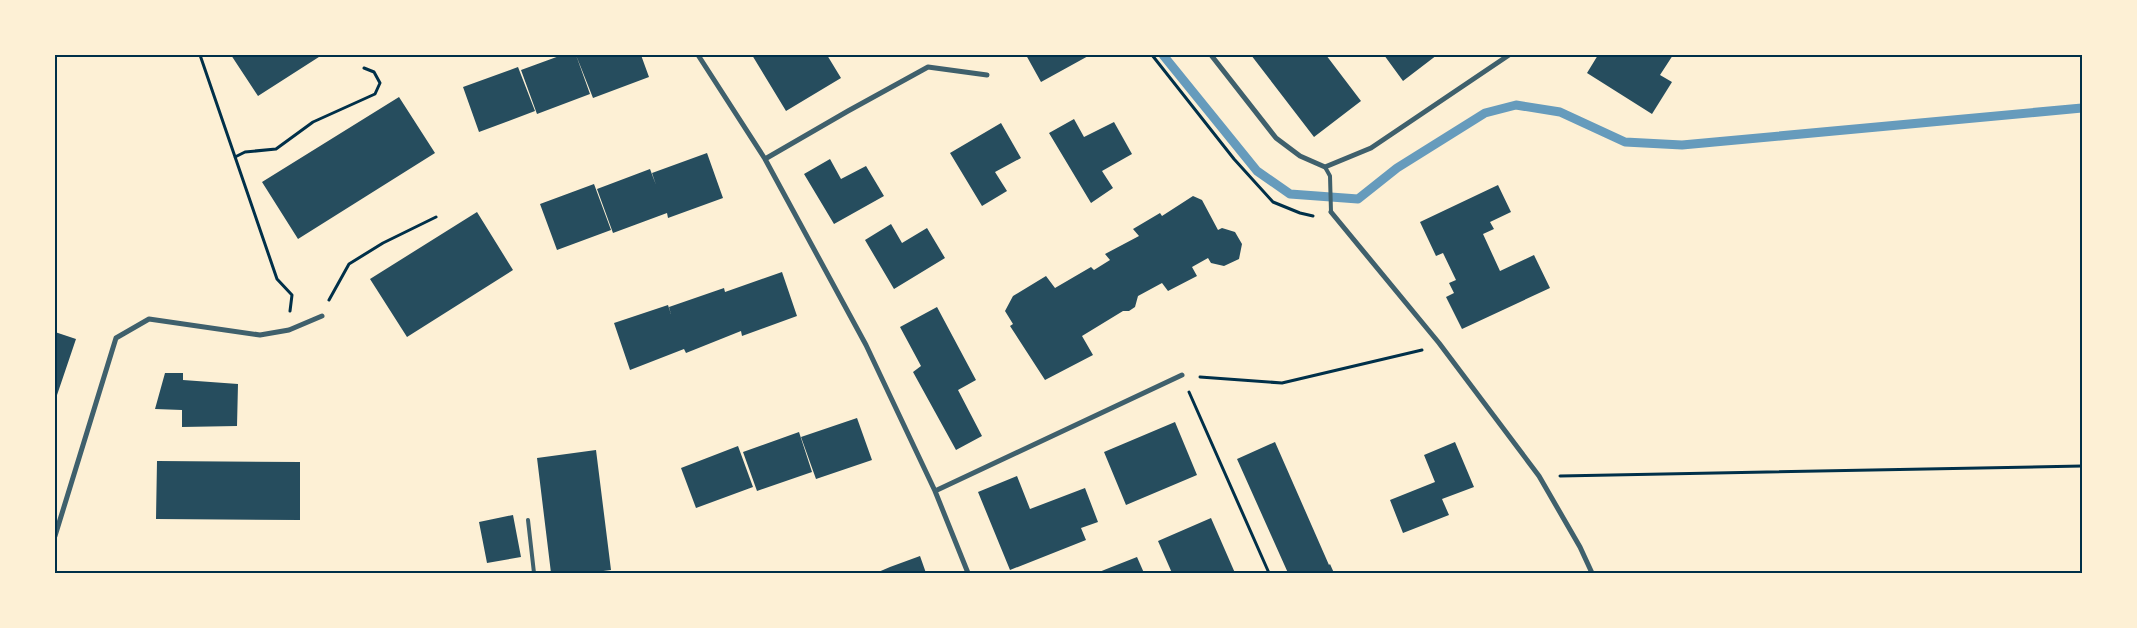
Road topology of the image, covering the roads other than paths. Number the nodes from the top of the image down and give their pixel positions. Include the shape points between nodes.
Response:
1 (698, 55) edge
2 (1211, 55) edge
3 (1509, 55) edge
4 (987, 75) dead end
5 (765, 159) junction
6 (1325, 167) junction
7 (1331, 212) joint
8 (322, 316) road end
9 (1182, 375) road end
10 (935, 491) junction
11 (528, 520) dead end
12 (55, 536) edge
13 (534, 573) edge
14 (968, 573) edge
15 (1592, 573) edge

1 - 5 street
2 - 6 street via 1276,138 1300,156
3 - 6 street via 1371,148
4 - 5 street via 928,67
5 - 10 street via 866,345
6 - 7 lane via 1330,176
7 - 15 street via 1439,343 1539,476
8 - 12 street via 289,330 260,336 149,319 116,338
9 - 10 street
10 - 14 street
11 - 13 lane

